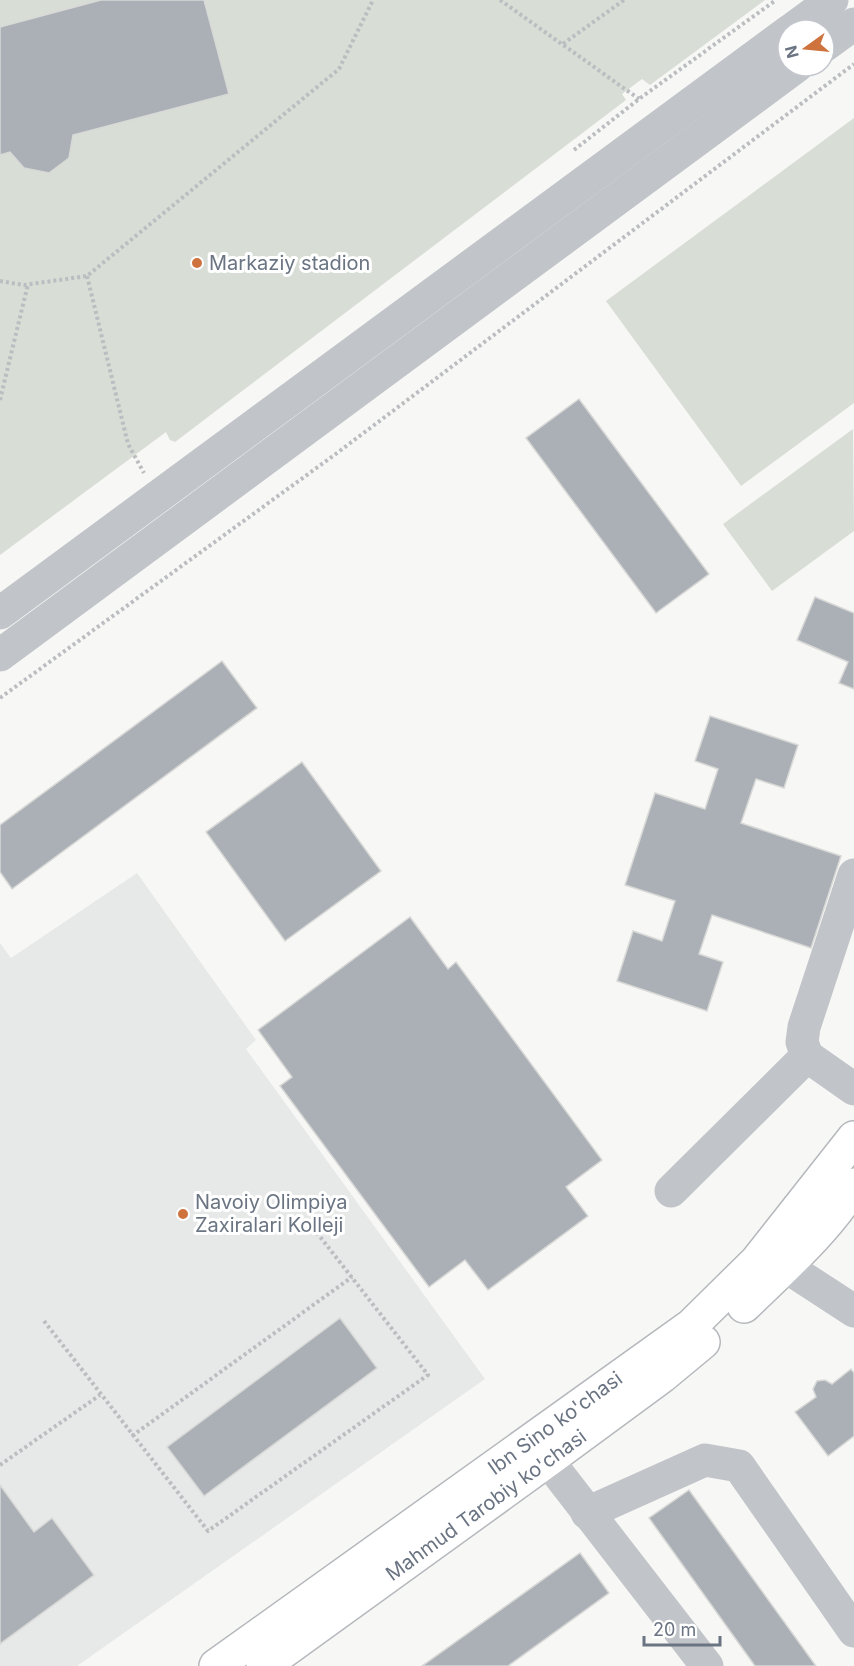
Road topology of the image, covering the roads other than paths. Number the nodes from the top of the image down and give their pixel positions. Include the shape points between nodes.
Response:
1 (832, 0) edge
2 (807, 18) edge
3 (854, 24) edge
4 (836, 37) edge
5 (776, 41) edge
6 (781, 78) edge
7 (664, 124) junction
8 (684, 150) junction
9 (151, 485) junction
10 (179, 524) junction
11 (0, 613) edge
12 (0, 656) edge
13 (854, 874) edge
14 (807, 1056) junction
15 (854, 1089) edge
16 (854, 1138) edge
17 (854, 1185) edge
18 (670, 1191) dead end
19 (785, 1266) junction
20 (854, 1311) edge
21 (540, 1450) junction
22 (588, 1513) junction
23 (854, 1631) edge
24 (216, 1666) edge
25 (262, 1666) edge
26 (707, 1666) edge

1 - 2 street
3 - 4 street
5 - 7 street
6 - 8 street
7 - 8 street
7 - 9 street
8 - 10 street
9 - 10 street
9 - 11 street
10 - 12 street
13 - 14 street via 804,1027 802,1042
14 - 15 street
14 - 18 street
16 - 21 main road, Ibn Sino ko'chasi via 758,1261 716,1303
17 - 19 main road, Mahmud Tarobiy ko'chasi via 844,1203
19 - 20 street
19 - 21 main road, Mahmud Tarobiy ko'chasi via 680,1361
21 - 22 street
21 - 24 main road, Ibn Sino ko'chasi
21 - 25 main road, Mahmud Tarobiy ko'chasi
22 - 23 street via 705,1460 739,1466
22 - 26 street

